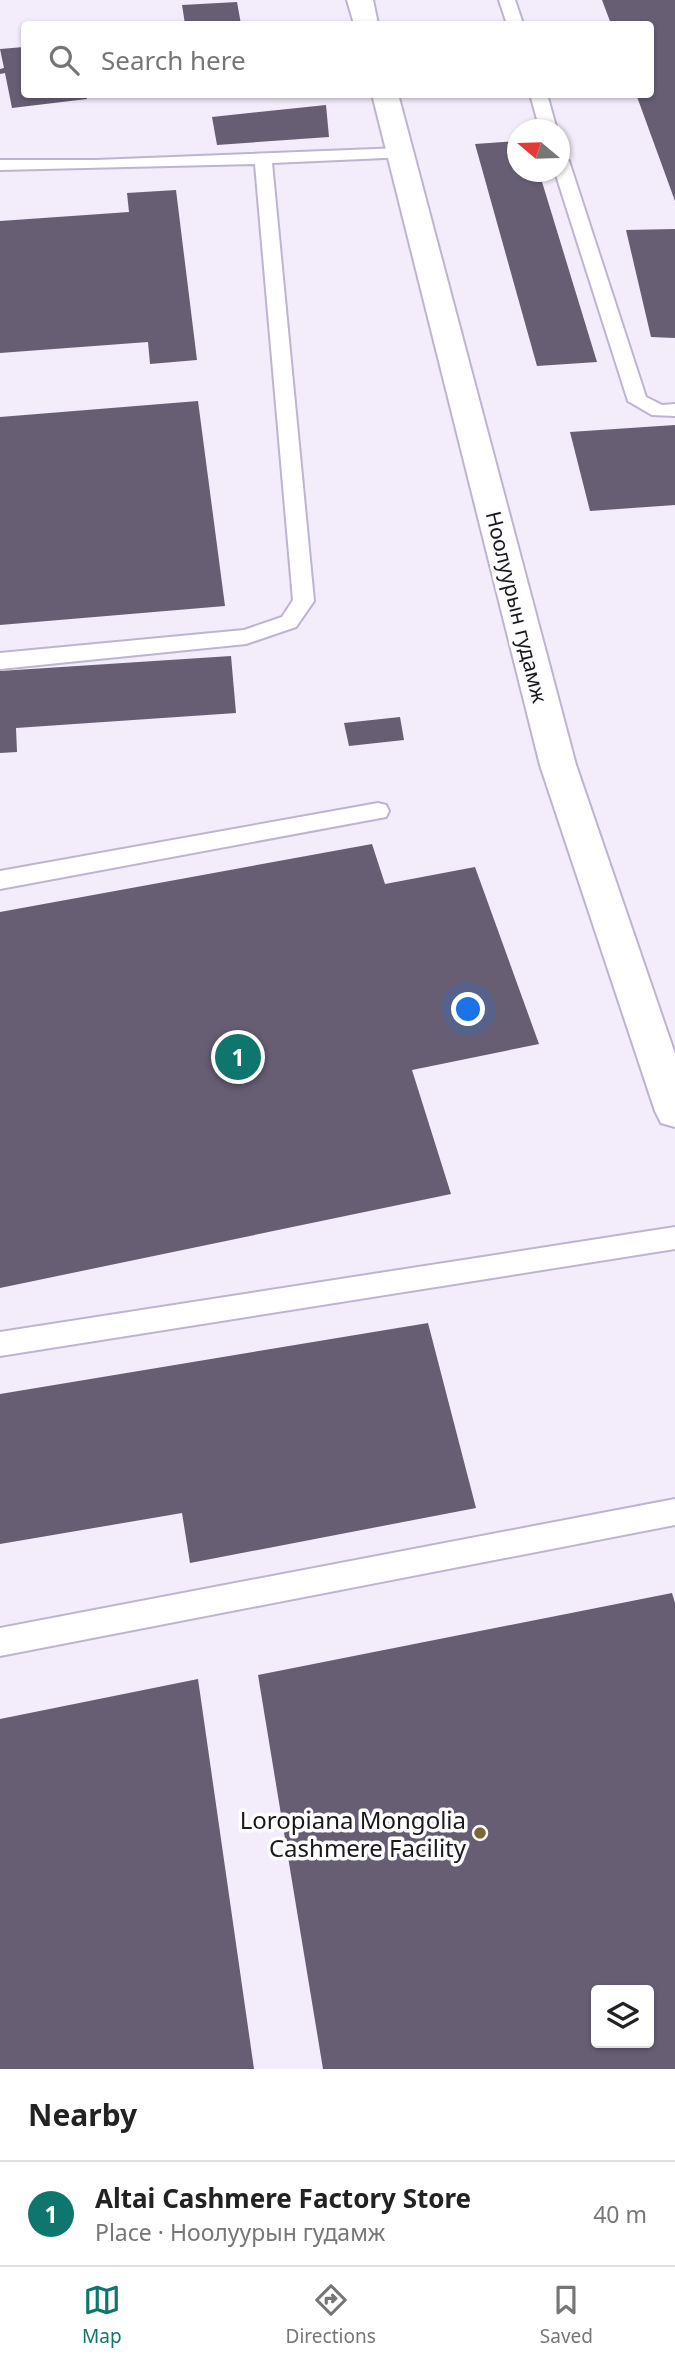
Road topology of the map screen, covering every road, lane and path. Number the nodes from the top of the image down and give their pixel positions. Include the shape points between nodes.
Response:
1 (360, 0) edge
2 (507, 0) edge
3 (365, 21) edge
4 (514, 21) edge
5 (386, 98) edge
6 (539, 98) edge
7 (546, 119) edge
8 (401, 153) junction
9 (263, 159) junction
10 (0, 165) edge
11 (566, 182) edge
12 (675, 410) edge
13 (0, 661) edge
14 (378, 811) dead end
15 (0, 880) edge
16 (675, 1111) edge
17 (675, 1238) edge
18 (0, 1344) edge
19 (675, 1512) edge
20 (0, 1642) edge

1 - 3 street
2 - 4 lane
5 - 8 street, Ноолуурын гудамж
6 - 7 lane
8 - 9 lane
8 - 16 street, Ноолуурын гудамж via 558,765
9 - 10 lane
9 - 13 lane via 304,601 289,622 246,638
11 - 12 lane via 638,401 659,411
14 - 15 lane
17 - 18 lane
19 - 20 lane

